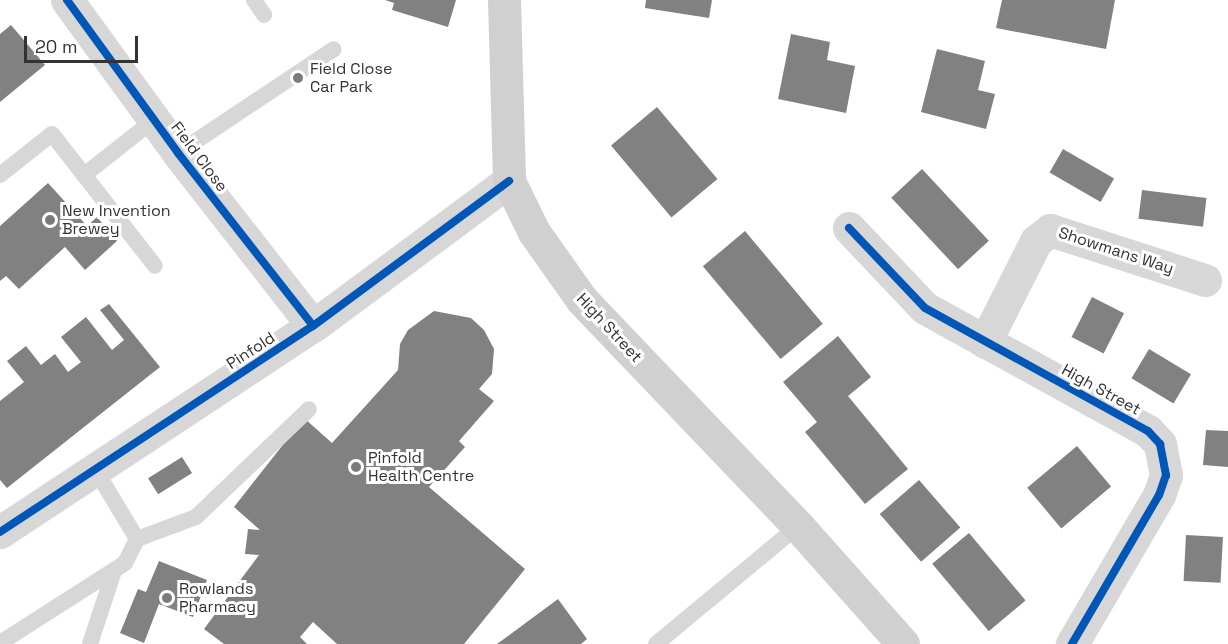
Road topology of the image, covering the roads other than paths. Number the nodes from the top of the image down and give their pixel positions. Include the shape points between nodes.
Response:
1 (67, 0) edge
2 (254, 0) edge
3 (504, 0) edge
4 (264, 15) dead end
5 (334, 49) dead end
6 (154, 120) junction
7 (178, 153) junction
8 (0, 175) edge
9 (84, 175) junction
10 (509, 181) junction
11 (849, 228) dead end
12 (155, 266) dead end
13 (1205, 280) dead end
14 (313, 326) junction
15 (985, 342) junction
16 (309, 409) dead end
17 (95, 469) junction
18 (798, 526) junction
19 (0, 532) edge
20 (137, 539) junction
21 (114, 571) junction
22 (0, 643) edge
23 (90, 644) edge
24 (656, 644) edge
25 (903, 644) edge
26 (1072, 644) edge

1 - 6 street, Field Close
2 - 4 lane
3 - 10 main road, High Street
5 - 7 lane
6 - 7 street, Field Close
6 - 9 lane
7 - 14 street, Field Close
8 - 9 lane via 52,134
9 - 12 lane
10 - 14 street, Pinfold
10 - 18 main road, High Street via 534,232 582,300
11 - 15 street, High Street via 905,292
13 - 15 street, Showmans Way via 1050,230 1036,242
14 - 17 street, Pinfold
15 - 26 street, High Street via 1148,431 1165,458 1166,475 1160,495
16 - 20 lane via 196,517
17 - 19 street, Pinfold
17 - 20 lane
18 - 24 lane
18 - 25 main road, High Street
20 - 21 lane via 125,562
21 - 22 lane
21 - 23 lane

